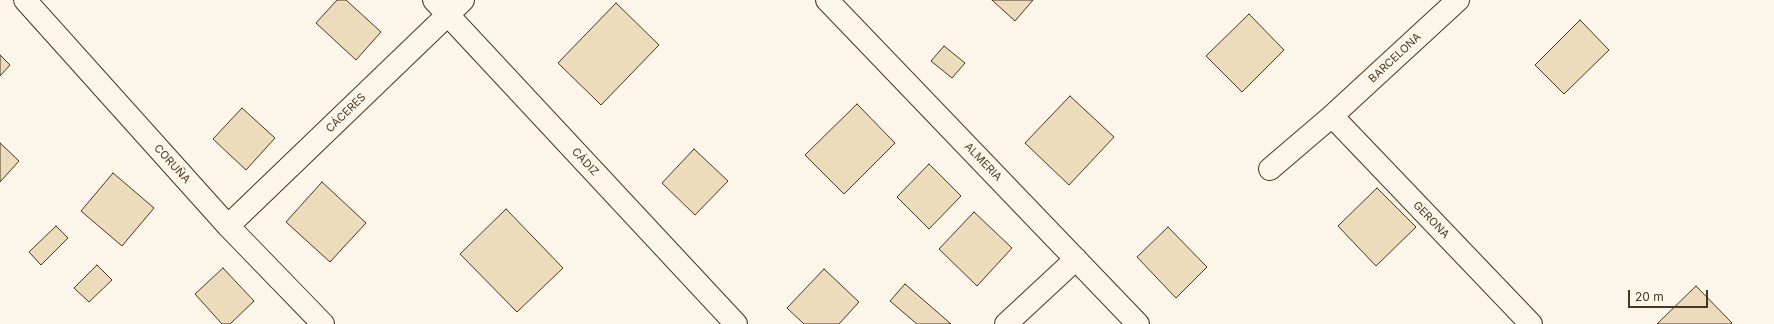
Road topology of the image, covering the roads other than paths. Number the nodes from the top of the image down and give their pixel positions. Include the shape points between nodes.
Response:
1 (24, 0) edge
2 (827, 0) edge
3 (1458, 0) edge
4 (448, 5) edge
5 (1332, 116) junction
6 (1270, 169) dead end
7 (228, 226) junction
8 (1076, 259) junction
9 (323, 324) edge
10 (736, 324) edge
11 (1006, 324) edge
12 (1138, 324) edge
13 (1531, 324) edge

1 - 7 street, CORUÑA
2 - 8 street, ALMERIA
3 - 5 street, BARCELONA
4 - 7 street, CÁCERES
4 - 10 street, CÁDIZ
5 - 6 street, BARCELONA
5 - 13 street, GERONA
7 - 9 street, CORUÑA
8 - 11 street
8 - 12 street, ALMERIA

